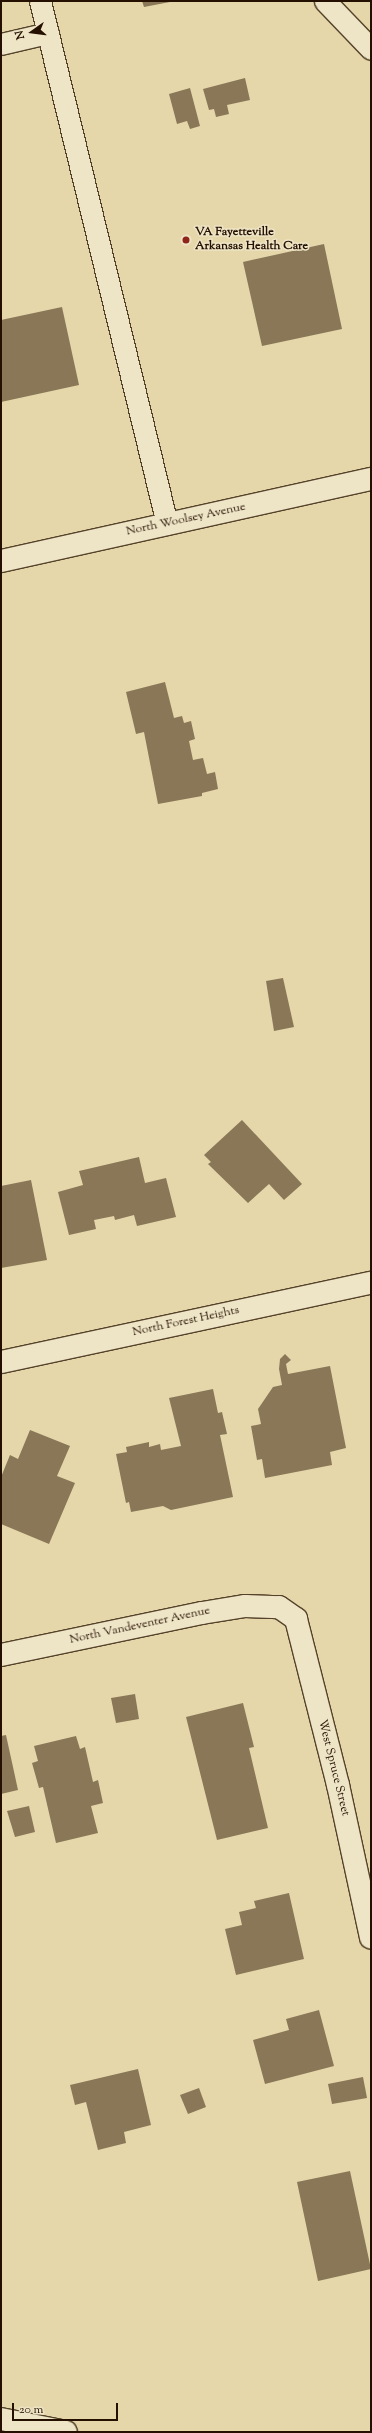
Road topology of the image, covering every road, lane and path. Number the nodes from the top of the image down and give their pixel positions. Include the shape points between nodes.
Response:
1 (40, 1) edge
2 (325, 1) edge
3 (48, 33) junction
4 (1, 44) edge
5 (371, 49) edge
6 (371, 479) edge
7 (167, 524) junction
8 (1, 561) edge
9 (371, 1283) edge
10 (1, 1362) edge
11 (279, 1607) joint
12 (1, 1655) edge
13 (371, 1937) edge
14 (1, 2419) edge
15 (66, 2432) edge

1 - 3 lane
2 - 5 lane
3 - 4 lane
3 - 7 lane
6 - 7 street, North Woolsey Avenue
7 - 8 street, North Woolsey Avenue
9 - 10 street, North Forest Heights
11 - 12 street, North Vandeventer Avenue via 245,1606 202,1613
11 - 13 street, West Spruce Street via 296,1619 338,1785
14 - 15 street

